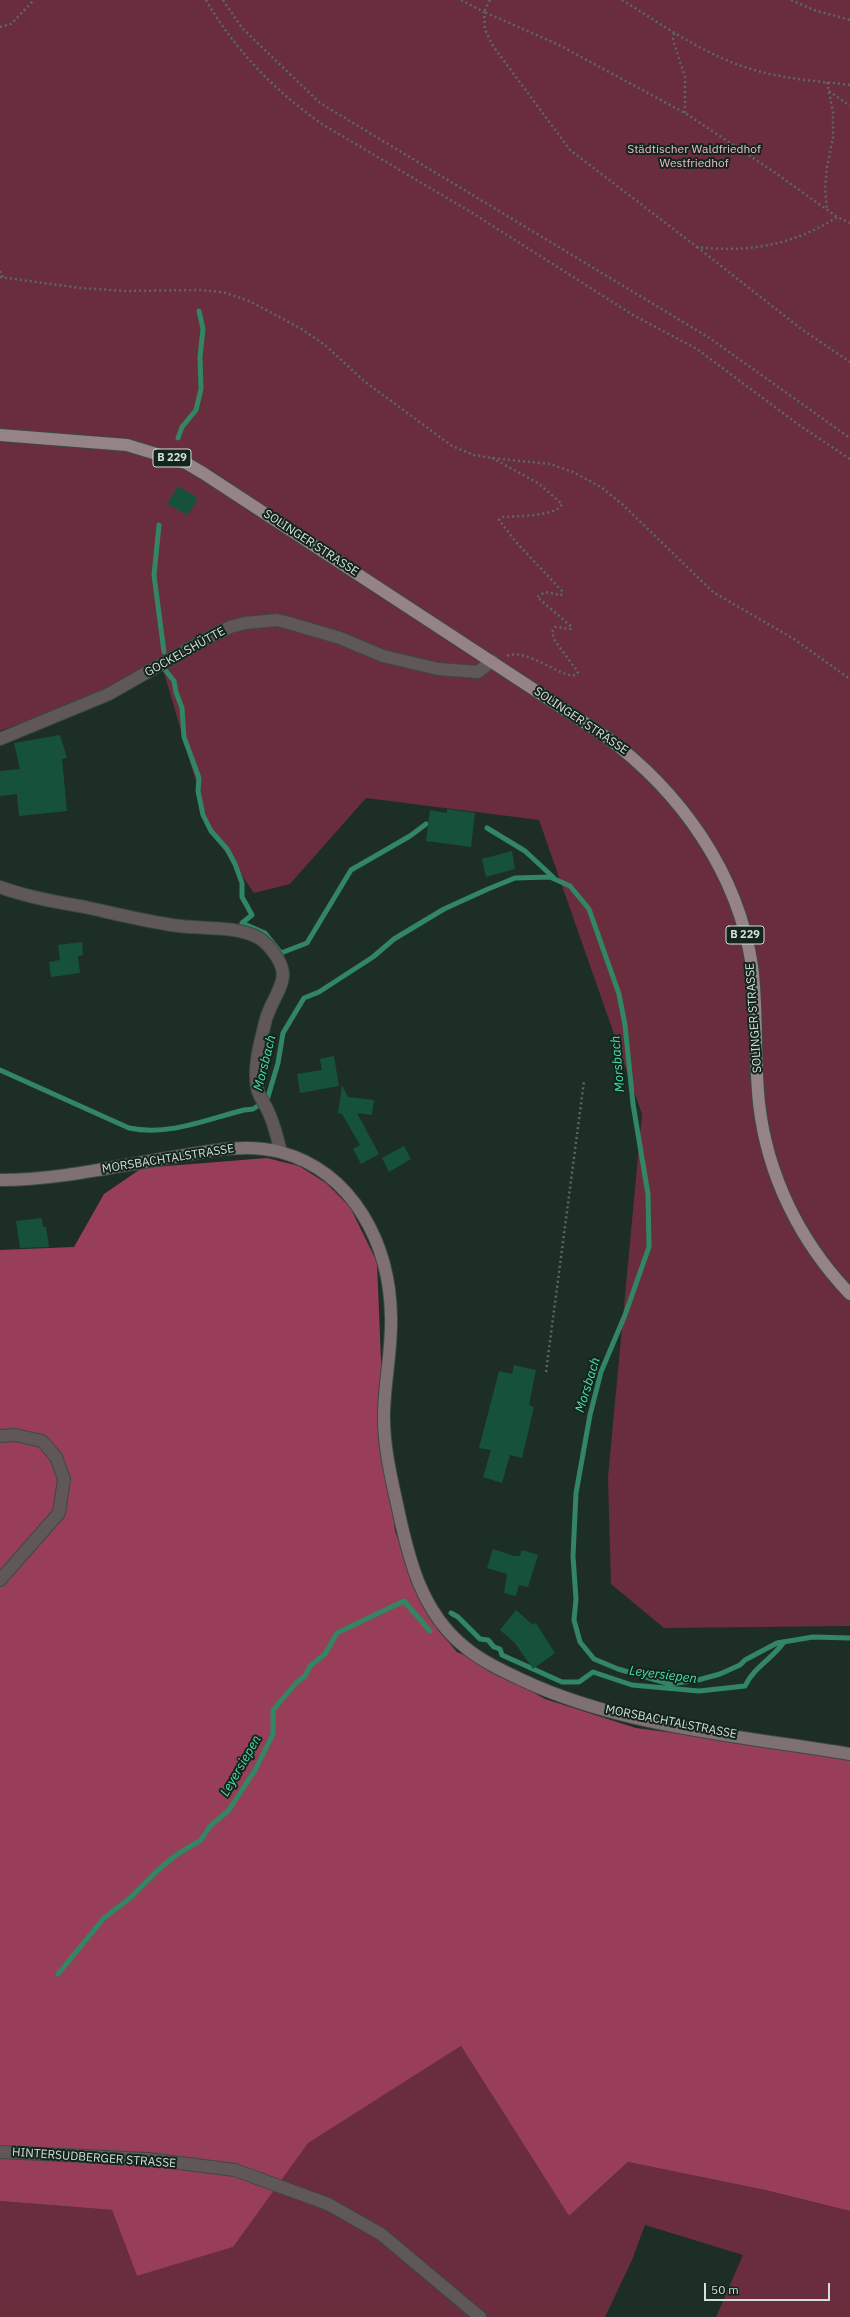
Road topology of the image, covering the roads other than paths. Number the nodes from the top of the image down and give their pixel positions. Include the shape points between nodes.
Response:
1 (0, 435) edge
2 (492, 661) junction
3 (0, 739) edge
4 (0, 886) edge
5 (281, 1152) junction
6 (0, 1180) edge
7 (850, 1294) edge
8 (0, 1436) edge
9 (0, 1580) edge
10 (850, 1754) edge
11 (0, 2152) edge
12 (480, 2317) edge

1 - 2 main road, SOLINGER STRASSE / B 229 via 127,445 186,463
2 - 3 street, GOCKELSHÜTTE via 478,672 438,670 383,656 340,638 277,620 246,623 209,637 109,694
2 - 7 main road, SOLINGER STRASSE / B 229 via 635,758 673,797 711,851 738,910 752,965 759,1102 769,1154 780,1187 800,1228 814,1252
4 - 5 street via 27,895 135,918 180,926 240,931 257,936 276,956 283,972 262,1036 257,1075 260,1097 267,1109
5 - 6 main road, MORSBACHTALSTRASSE via 250,1148 218,1150 65,1175
5 - 10 main road, MORSBACHTALSTRASSE via 314,1167 339,1185 360,1211 380,1247 388,1279 392,1321 384,1412 388,1460 400,1521 416,1577 431,1608 452,1636 480,1658 506,1672 551,1693 587,1705 657,1722
8 - 9 street via 42,1441 56,1458 64,1479 59,1513
11 - 12 street, HINTERSUDBERGER STRASSE via 148,2159 235,2170 328,2204 381,2234

